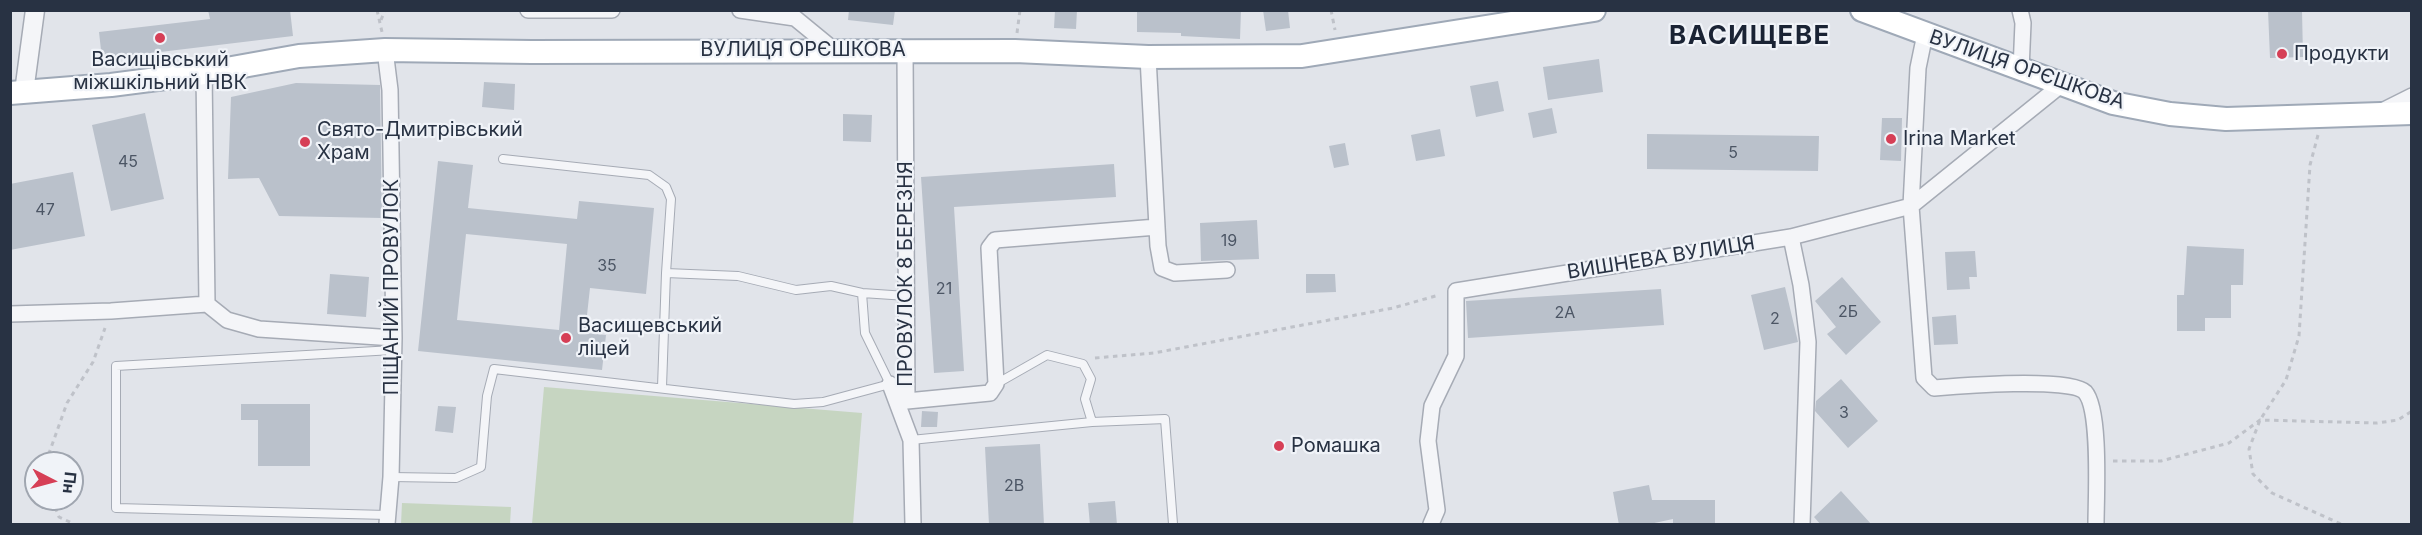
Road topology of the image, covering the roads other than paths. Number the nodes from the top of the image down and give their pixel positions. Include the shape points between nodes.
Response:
1 (35, 10) edge
2 (528, 10) edge
3 (612, 10) edge
4 (740, 10) edge
5 (1594, 10) edge
6 (1862, 10) edge
7 (2020, 10) edge
8 (1925, 34) junction
9 (385, 50) junction
10 (834, 50) junction
11 (905, 50) junction
12 (1148, 57) junction
13 (2021, 70) junction
14 (204, 73) junction
15 (2061, 85) junction
16 (17, 93) edge
17 (2412, 96) edge
18 (2412, 113) edge
19 (2376, 115) junction
20 (504, 159) dead end
21 (1911, 206) junction
22 (1157, 227) junction
23 (1791, 237) junction
24 (1227, 270) dead end
25 (666, 273) junction
26 (862, 292) junction
27 (907, 296) junction
28 (207, 304) junction
29 (10, 314) edge
30 (394, 344) junction
31 (890, 384) junction
32 (996, 384) junction
33 (662, 387) junction
34 (907, 401) junction
35 (1092, 422) junction
36 (910, 440) junction
37 (391, 477) junction
38 (387, 520) edge
39 (913, 525) edge
40 (1173, 525) edge
41 (1431, 525) edge
42 (1802, 525) edge
43 (2096, 525) edge

1 - 16 street
2 - 3 street
4 - 10 street via 795,18
5 - 12 main road, ВУЛИЦЯ ОРЄШКОВА via 1302,56
6 - 8 main road, ВУЛИЦЯ ОРЄШКОВА
7 - 13 street
8 - 13 main road, ВУЛИЦЯ ОРЄШКОВА
8 - 21 street via 1918,68
9 - 10 main road, ВУЛИЦЯ ОРЄШКОВА
9 - 14 main road, ВУЛИЦЯ ОРЄШКОВА via 299,56
9 - 30 street, ПІЩАНИЙ ПРОВУЛОК via 390,90
10 - 11 main road, ВУЛИЦЯ ОРЄШКОВА
11 - 12 main road, ВУЛИЦЯ ОРЄШКОВА
11 - 27 street, ПРОВУЛОК 8 БЕРЕЗНЯ
12 - 22 street
13 - 15 main road, ВУЛИЦЯ ОРЄШКОВА
14 - 16 main road, ВУЛИЦЯ ОРЄШКОВА
14 - 28 street
15 - 19 main road, ВУЛИЦЯ ОРЄШКОВА via 2113,103 2170,114 2226,119
15 - 21 street, ВИШНЕВА ВУЛИЦЯ
17 - 19 street
18 - 19 main road, ВУЛИЦЯ ОРЄШКОВА
20 - 25 lane via 649,175 666,187 671,199
21 - 23 street, ВИШНЕВА ВУЛИЦЯ
21 - 43 street via 1924,378 1934,388 2027,384 2071,385 2084,391 2092,407
22 - 24 street via 1162,268 1175,273
22 - 32 street via 995,240 989,248
23 - 41 street, ВИШНЕВА ВУЛИЦЯ via 1455,291 1456,356 1432,406 1428,441 1437,510
23 - 42 street via 1808,342
25 - 26 lane via 738,276 796,290 831,286
25 - 33 lane
26 - 27 lane
26 - 31 lane via 865,333
27 - 34 street, ПРОВУЛОК 8 БЕРЕЗНЯ
28 - 29 street
28 - 30 street via 227,320 259,329
30 - 37 street, ПІЩАНИЙ ПРОВУЛОК
30 - 38 lane via 116,366 116,508
31 - 33 lane via 823,402 795,404
31 - 34 street, ПРОВУЛОК 8 БЕРЕЗНЯ
31 - 36 street, ПРОВУЛОК 8 БЕРЕЗНЯ
32 - 34 street via 990,393
32 - 35 lane via 1047,355 1083,364 1091,379 1085,399
33 - 37 lane via 494,369 481,467 456,478
35 - 36 lane
35 - 40 lane via 1165,419
36 - 39 street, ПРОВУЛОК 8 БЕРЕЗНЯ
37 - 38 street, ПІЩАНИЙ ПРОВУЛОК

